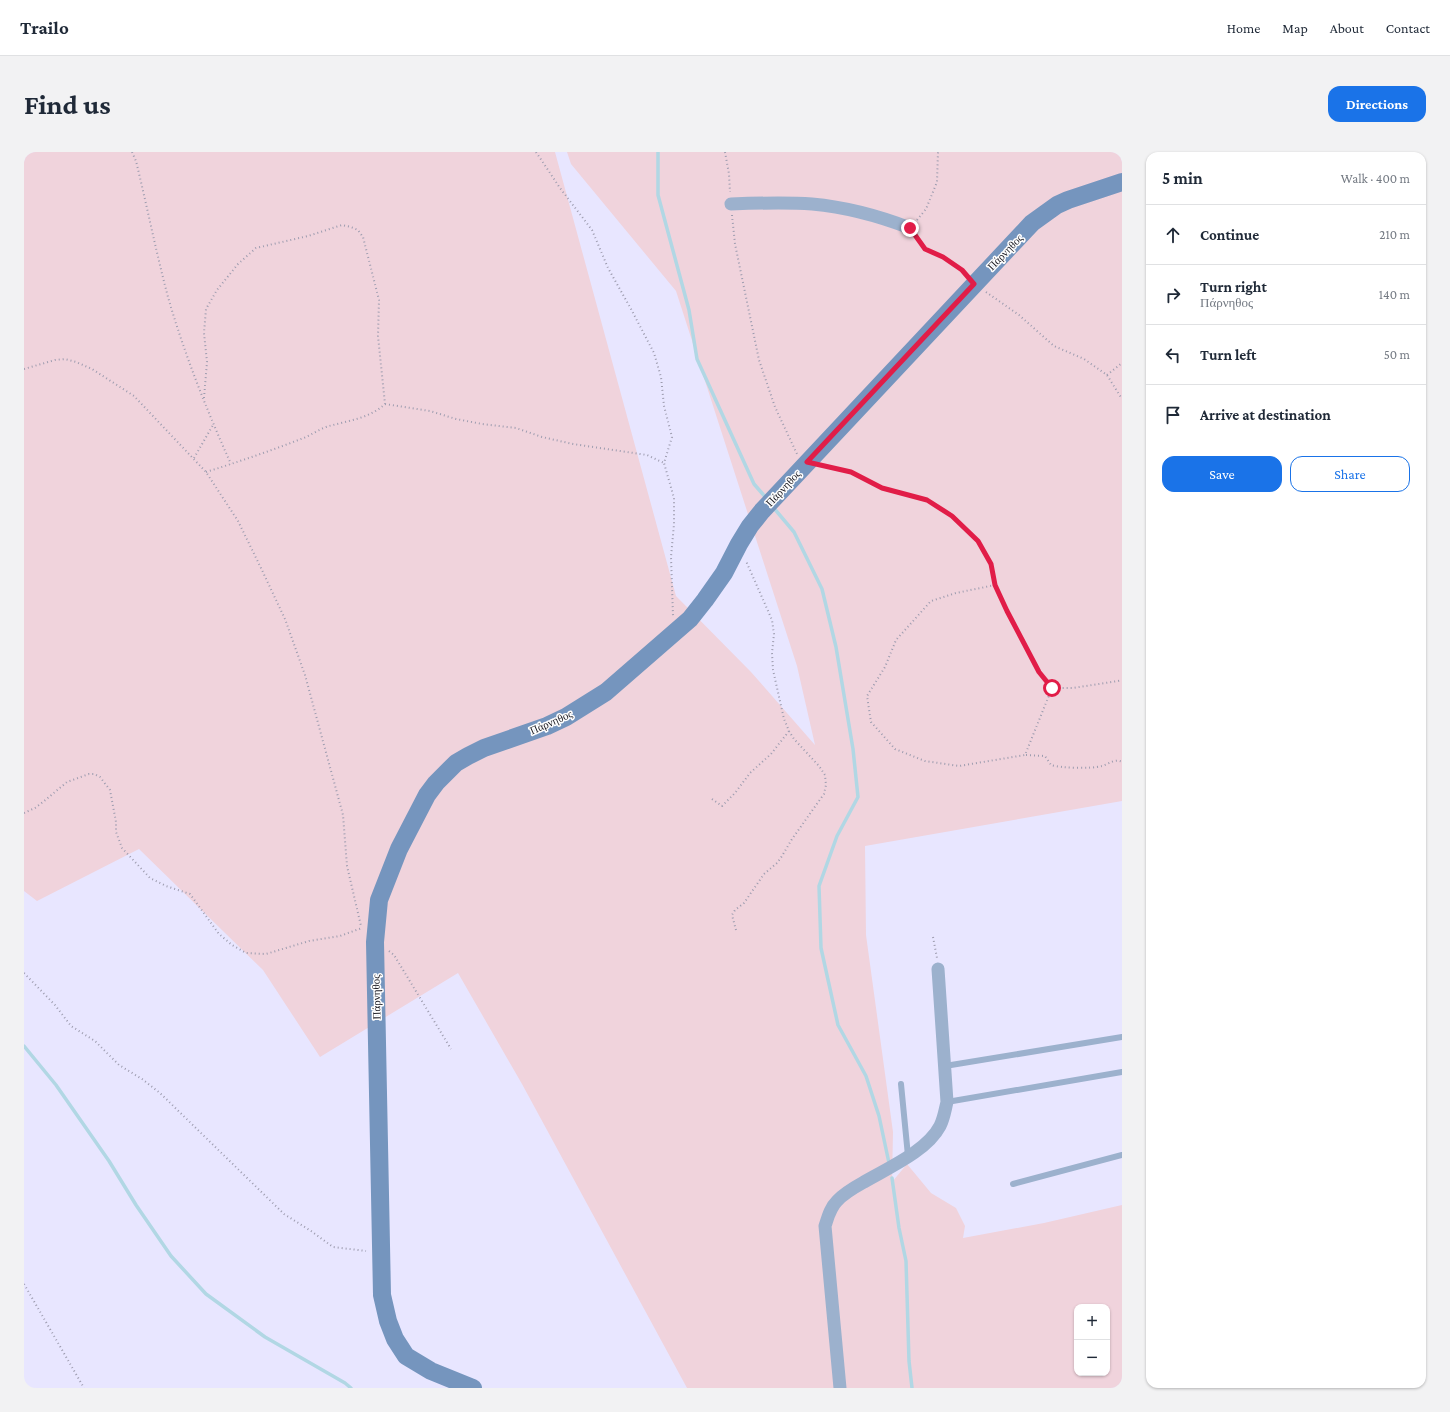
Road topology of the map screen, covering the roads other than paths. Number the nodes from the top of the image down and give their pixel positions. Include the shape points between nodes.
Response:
1 (1122, 182) edge
2 (731, 204) road end
3 (910, 228) road end
4 (938, 969) road end
5 (1122, 1037) edge
6 (945, 1066) junction
7 (1122, 1072) edge
8 (901, 1084) dead end
9 (947, 1102) junction
10 (1122, 1155) edge
11 (908, 1156) junction
12 (1013, 1184) dead end
13 (473, 1388) edge
14 (840, 1388) edge

1 - 13 main road, Πάρνηθος via 1068,200 1050,209 1032,223 762,511 750,526 724,573 705,600 673,635 606,692 572,714 547,726 484,748 456,763 445,772 427,795 399,849 379,900 374,942 382,1295 395,1339 406,1356 431,1371
2 - 3 street via 812,204 846,209
4 - 6 street
5 - 6 lane
6 - 9 street
7 - 9 lane
8 - 11 lane
9 - 11 street via 940,1126 930,1140
10 - 12 lane
11 - 14 street via 852,1189 836,1201 829,1212 825,1226

